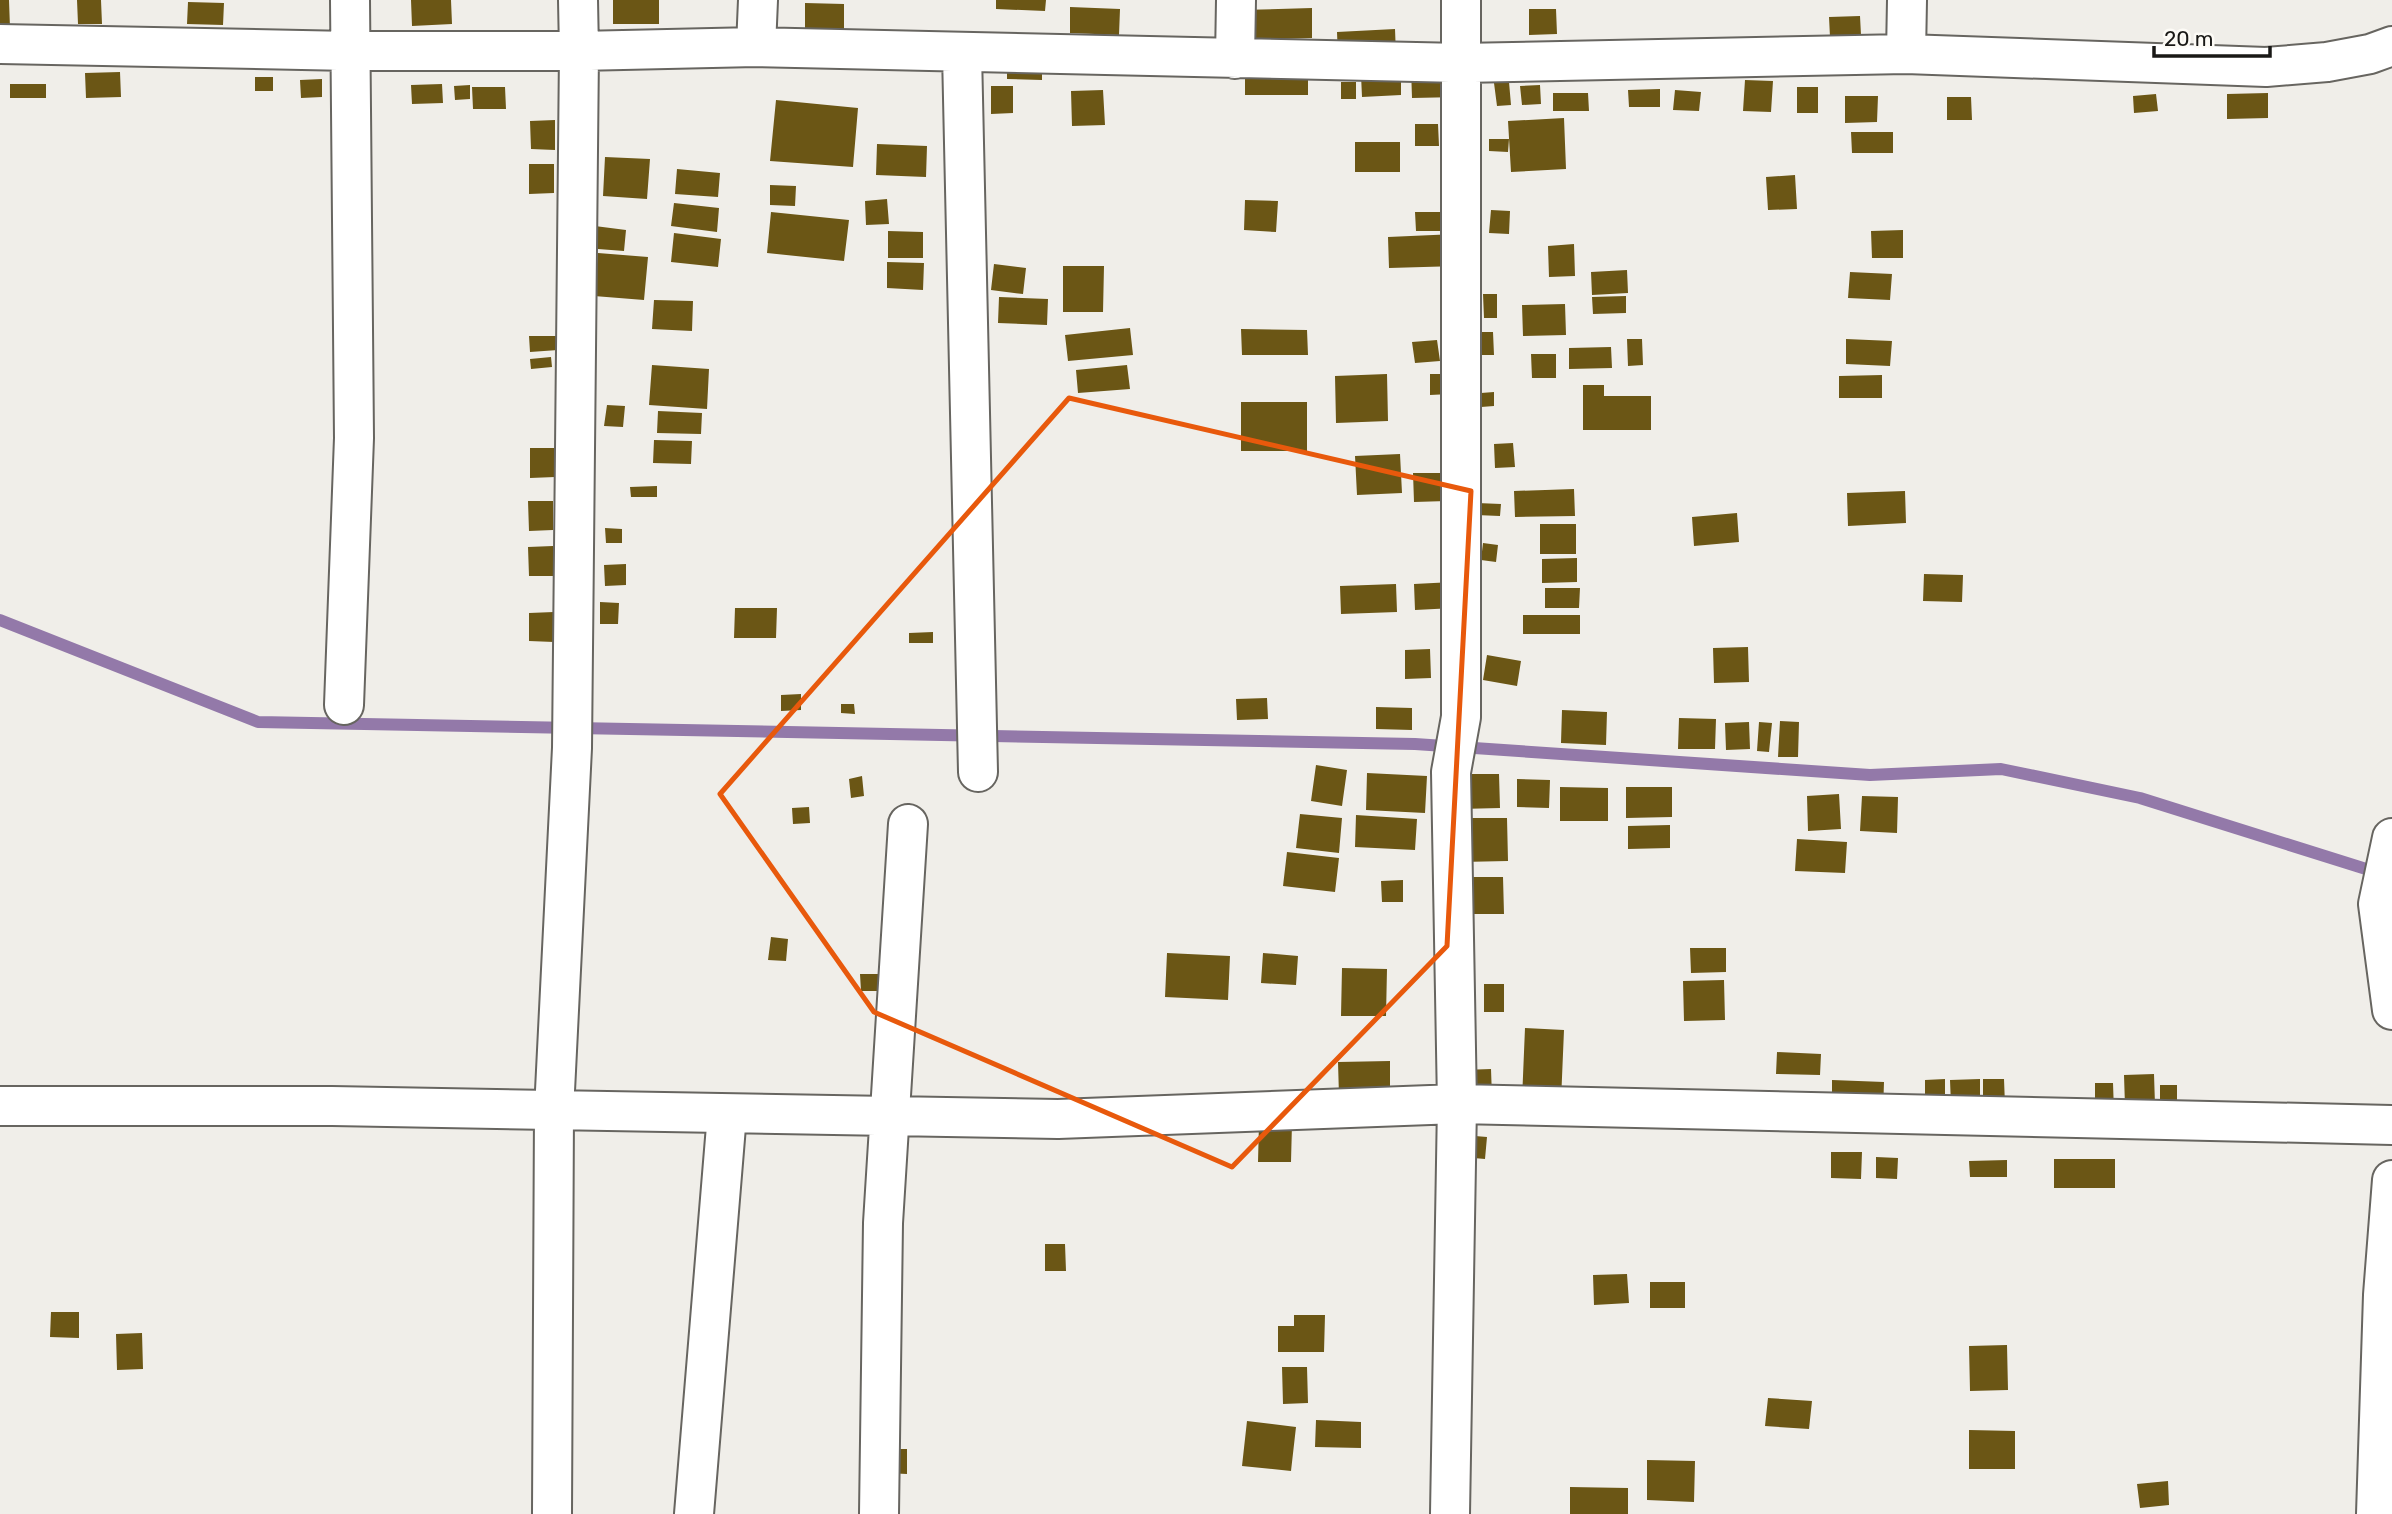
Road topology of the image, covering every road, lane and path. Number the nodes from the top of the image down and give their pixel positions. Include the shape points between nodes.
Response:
1 (350, 0) edge
2 (578, 0) edge
3 (758, 0) edge
4 (1236, 0) edge
5 (1461, 0) edge
6 (1907, 0) edge
7 (0, 44) edge
8 (2392, 46) edge
9 (756, 47) junction
10 (350, 51) junction
11 (579, 51) junction
12 (962, 53) junction
13 (1906, 54) junction
14 (1236, 59) junction
15 (1461, 63) junction
16 (344, 705) dead end
17 (978, 772) dead end
18 (908, 824) dead end
19 (2390, 846) edge
20 (2392, 1010) edge
21 (1457, 1104) junction
22 (0, 1106) edge
23 (554, 1111) junction
24 (727, 1114) junction
25 (889, 1117) junction
26 (2392, 1125) edge
27 (2392, 1180) edge
28 (552, 1514) edge
29 (694, 1514) edge
30 (879, 1514) edge
31 (1450, 1514) edge
32 (2376, 1514) edge

1 - 10 street
2 - 11 street
3 - 9 street
4 - 14 street
5 - 15 street
6 - 13 street
7 - 10 street
8 - 13 street via 2327,62 2266,67
9 - 11 street
9 - 12 street
10 - 11 street
10 - 16 street via 354,438
11 - 23 street via 572,748
12 - 14 street
12 - 17 street
13 - 15 street
14 - 15 street
15 - 21 street via 1461,717 1451,772
18 - 25 street
19 - 20 street via 2378,904
21 - 25 street via 1058,1119
21 - 26 street
21 - 31 street
22 - 23 street
23 - 24 street
23 - 28 street
24 - 25 street
24 - 29 street
25 - 30 street
27 - 32 street

